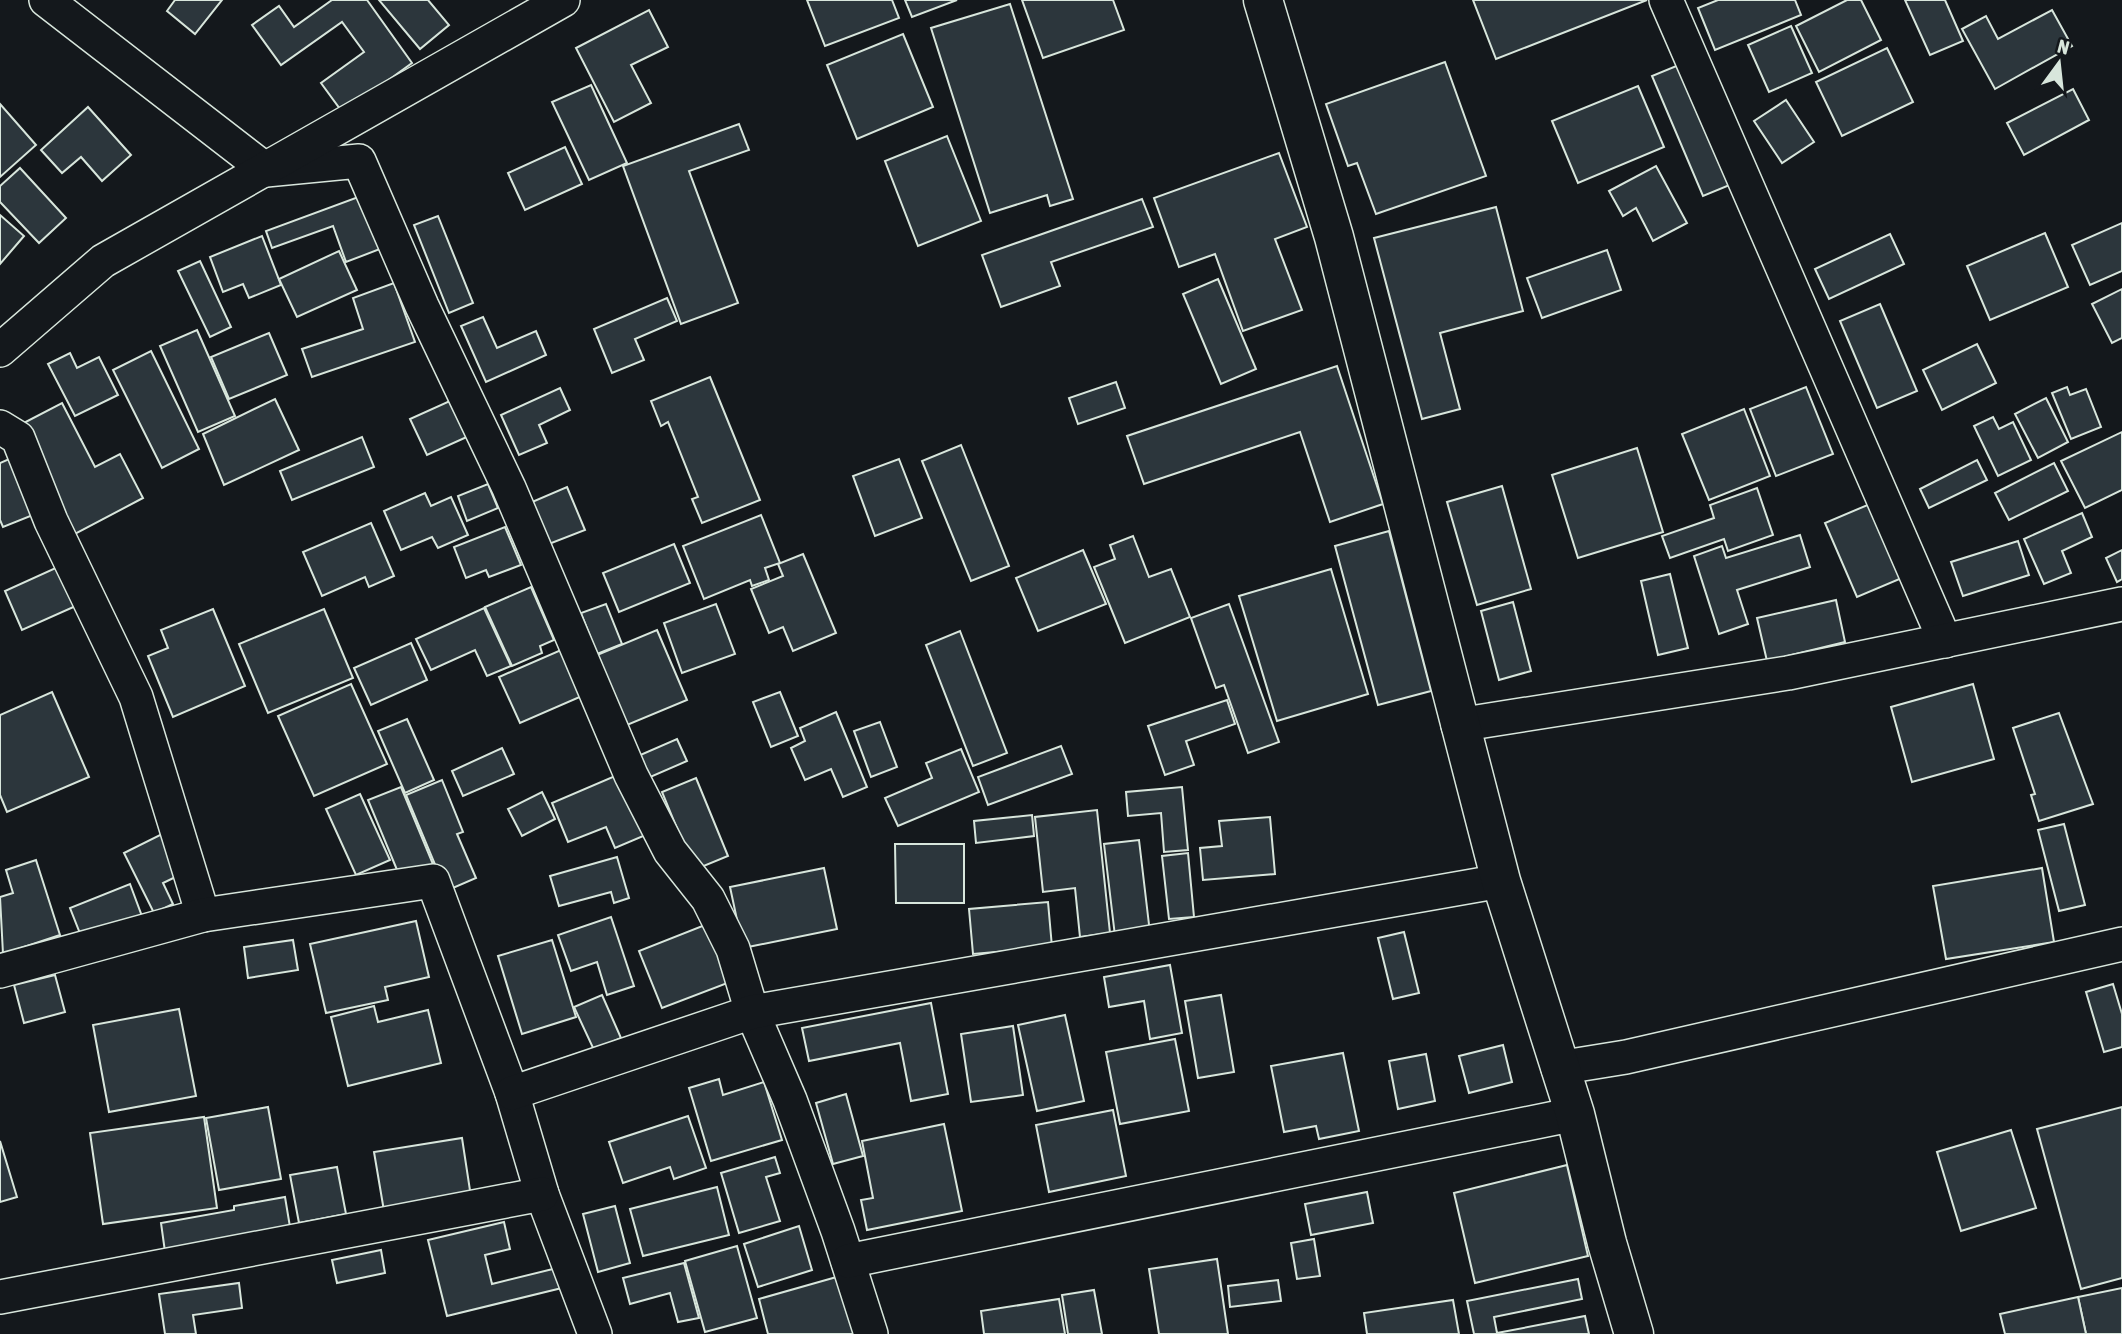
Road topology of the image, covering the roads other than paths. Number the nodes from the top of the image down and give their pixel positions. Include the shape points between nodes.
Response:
1 (46, 0) edge
2 (563, 0) edge
3 (1264, 0) edge
4 (1666, 0) edge
5 (266, 170) junction
6 (0, 350) edge
7 (0, 427) edge
8 (2122, 604) edge
9 (1945, 641) junction
10 (1458, 725) junction
11 (1500, 881) junction
12 (203, 915) junction
13 (2122, 944) edge
14 (0, 971) edge
15 (752, 1012) junction
16 (1558, 1068) junction
17 (512, 1093) junction
18 (1575, 1114) junction
19 (542, 1194) junction
20 (848, 1261) junction
21 (0, 1297) edge
22 (595, 1334) edge
23 (871, 1334) edge
24 (1634, 1334) edge

1 - 5 street
2 - 5 street
3 - 10 street via 1334,237
4 - 9 street
5 - 6 street via 103,261
5 - 15 street via 359,161 509,488 631,775 670,850 708,900 733,949
7 - 12 street via 18,438 51,521 136,697
8 - 9 street
9 - 10 street via 1788,673
10 - 11 street
11 - 15 street
11 - 16 street
12 - 14 street
12 - 17 street via 433,881
13 - 16 street via 1626,1057
15 - 17 street
15 - 20 street via 790,1100
16 - 18 street
17 - 19 street
18 - 20 street
18 - 24 street
19 - 21 street
19 - 22 street
20 - 23 street

